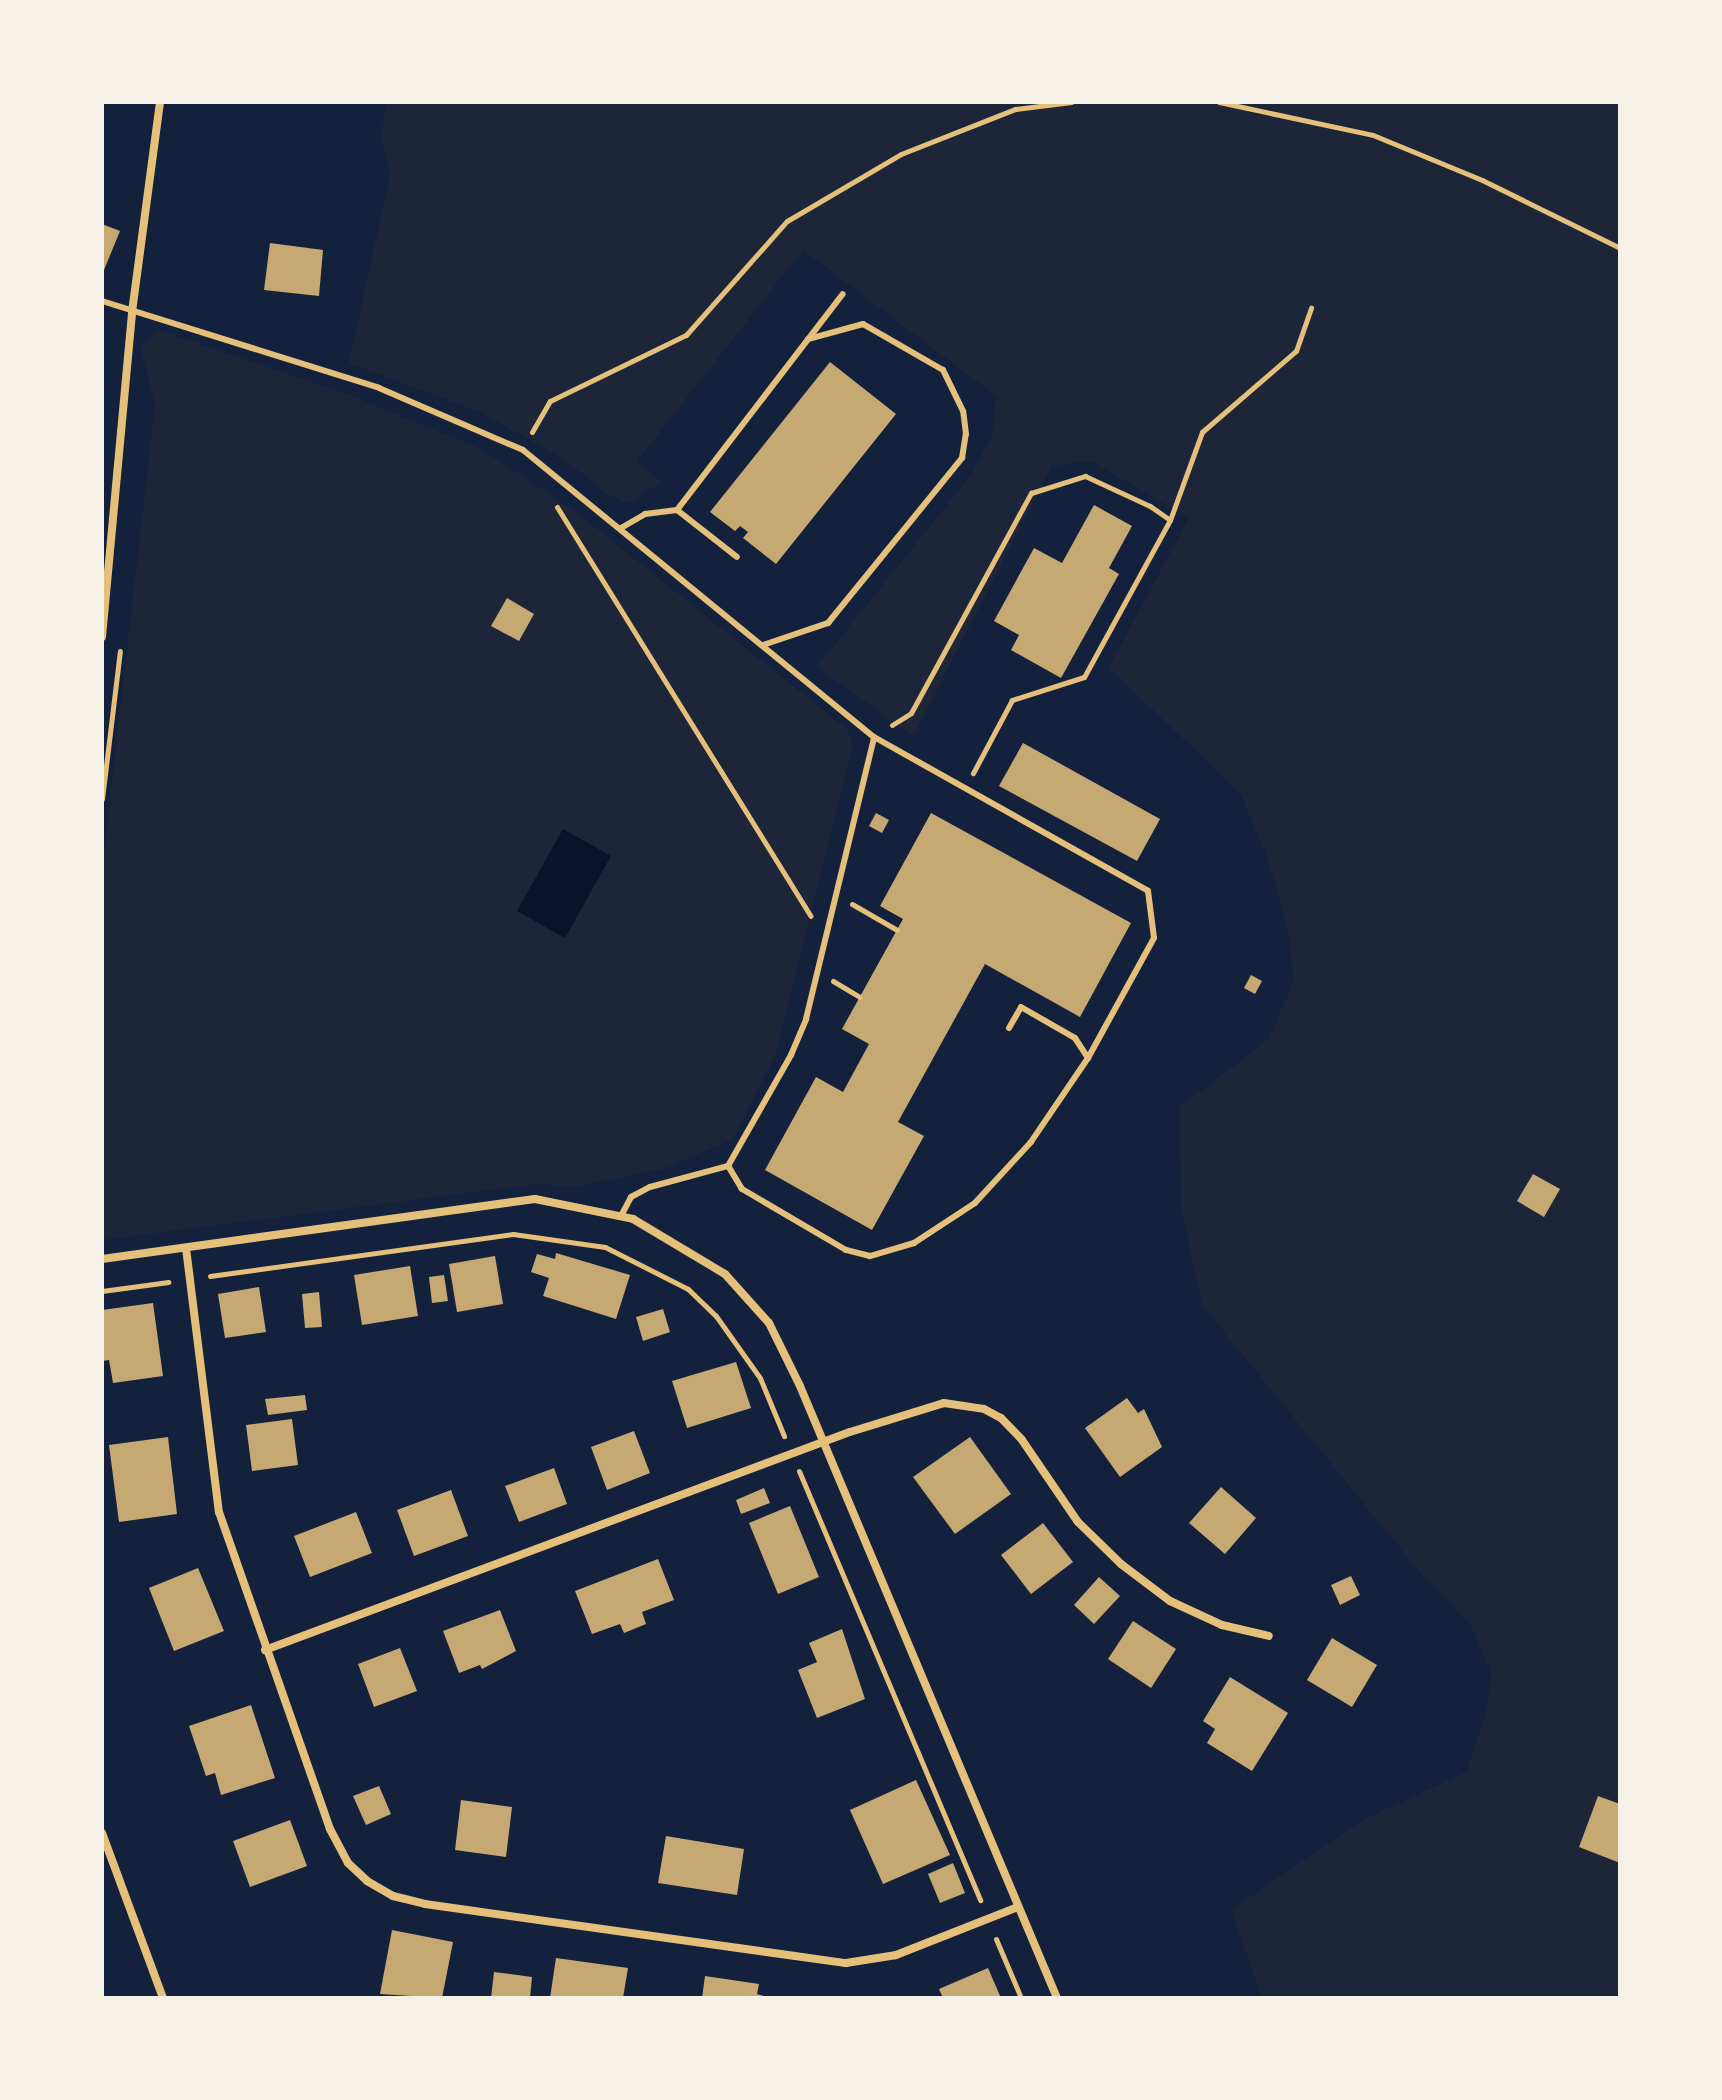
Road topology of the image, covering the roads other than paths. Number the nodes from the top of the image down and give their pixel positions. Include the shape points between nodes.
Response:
1 (160, 102) edge
2 (843, 294) dead end
3 (102, 301) edge
4 (132, 312) junction
5 (808, 339) junction
6 (677, 510) junction
7 (621, 528) junction
8 (737, 557) dead end
9 (102, 637) edge
10 (763, 645) junction
11 (874, 737) junction
12 (1009, 1028) dead end
13 (1088, 1058) junction
14 (728, 1166) junction
15 (621, 1216) junction
16 (186, 1248) junction
17 (102, 1259) edge
18 (824, 1442) junction
19 (1269, 1636) dead end
20 (265, 1650) junction
21 (102, 1833) edge
22 (1018, 1907) junction
23 (163, 1998) edge
24 (1057, 1998) edge

1 - 4 street
2 - 5 lane
3 - 4 lane
4 - 7 lane via 167,317 379,388 523,450
4 - 9 street
5 - 6 lane
5 - 10 lane via 863,324 943,370 963,411 966,434 962,458 828,623
6 - 7 lane via 645,514
6 - 8 lane
7 - 10 lane
10 - 11 lane
11 - 13 lane via 1148,891 1154,938
11 - 14 lane via 806,1019
12 - 13 lane via 1021,1007 1075,1038
13 - 14 lane via 1031,1142 975,1203 914,1243 870,1256 846,1250 742,1189
14 - 15 lane via 650,1187 631,1197
15 - 16 street via 535,1199
15 - 18 street via 725,1274 769,1323
16 - 17 street
16 - 20 street via 219,1512
18 - 19 street via 922,1406 984,1409 1022,1440 1078,1522 1121,1564 1170,1601 1222,1625
18 - 20 street
18 - 22 street
20 - 22 street via 336,1840 348,1863 393,1896 846,1963 896,1955
21 - 23 street
22 - 24 street

